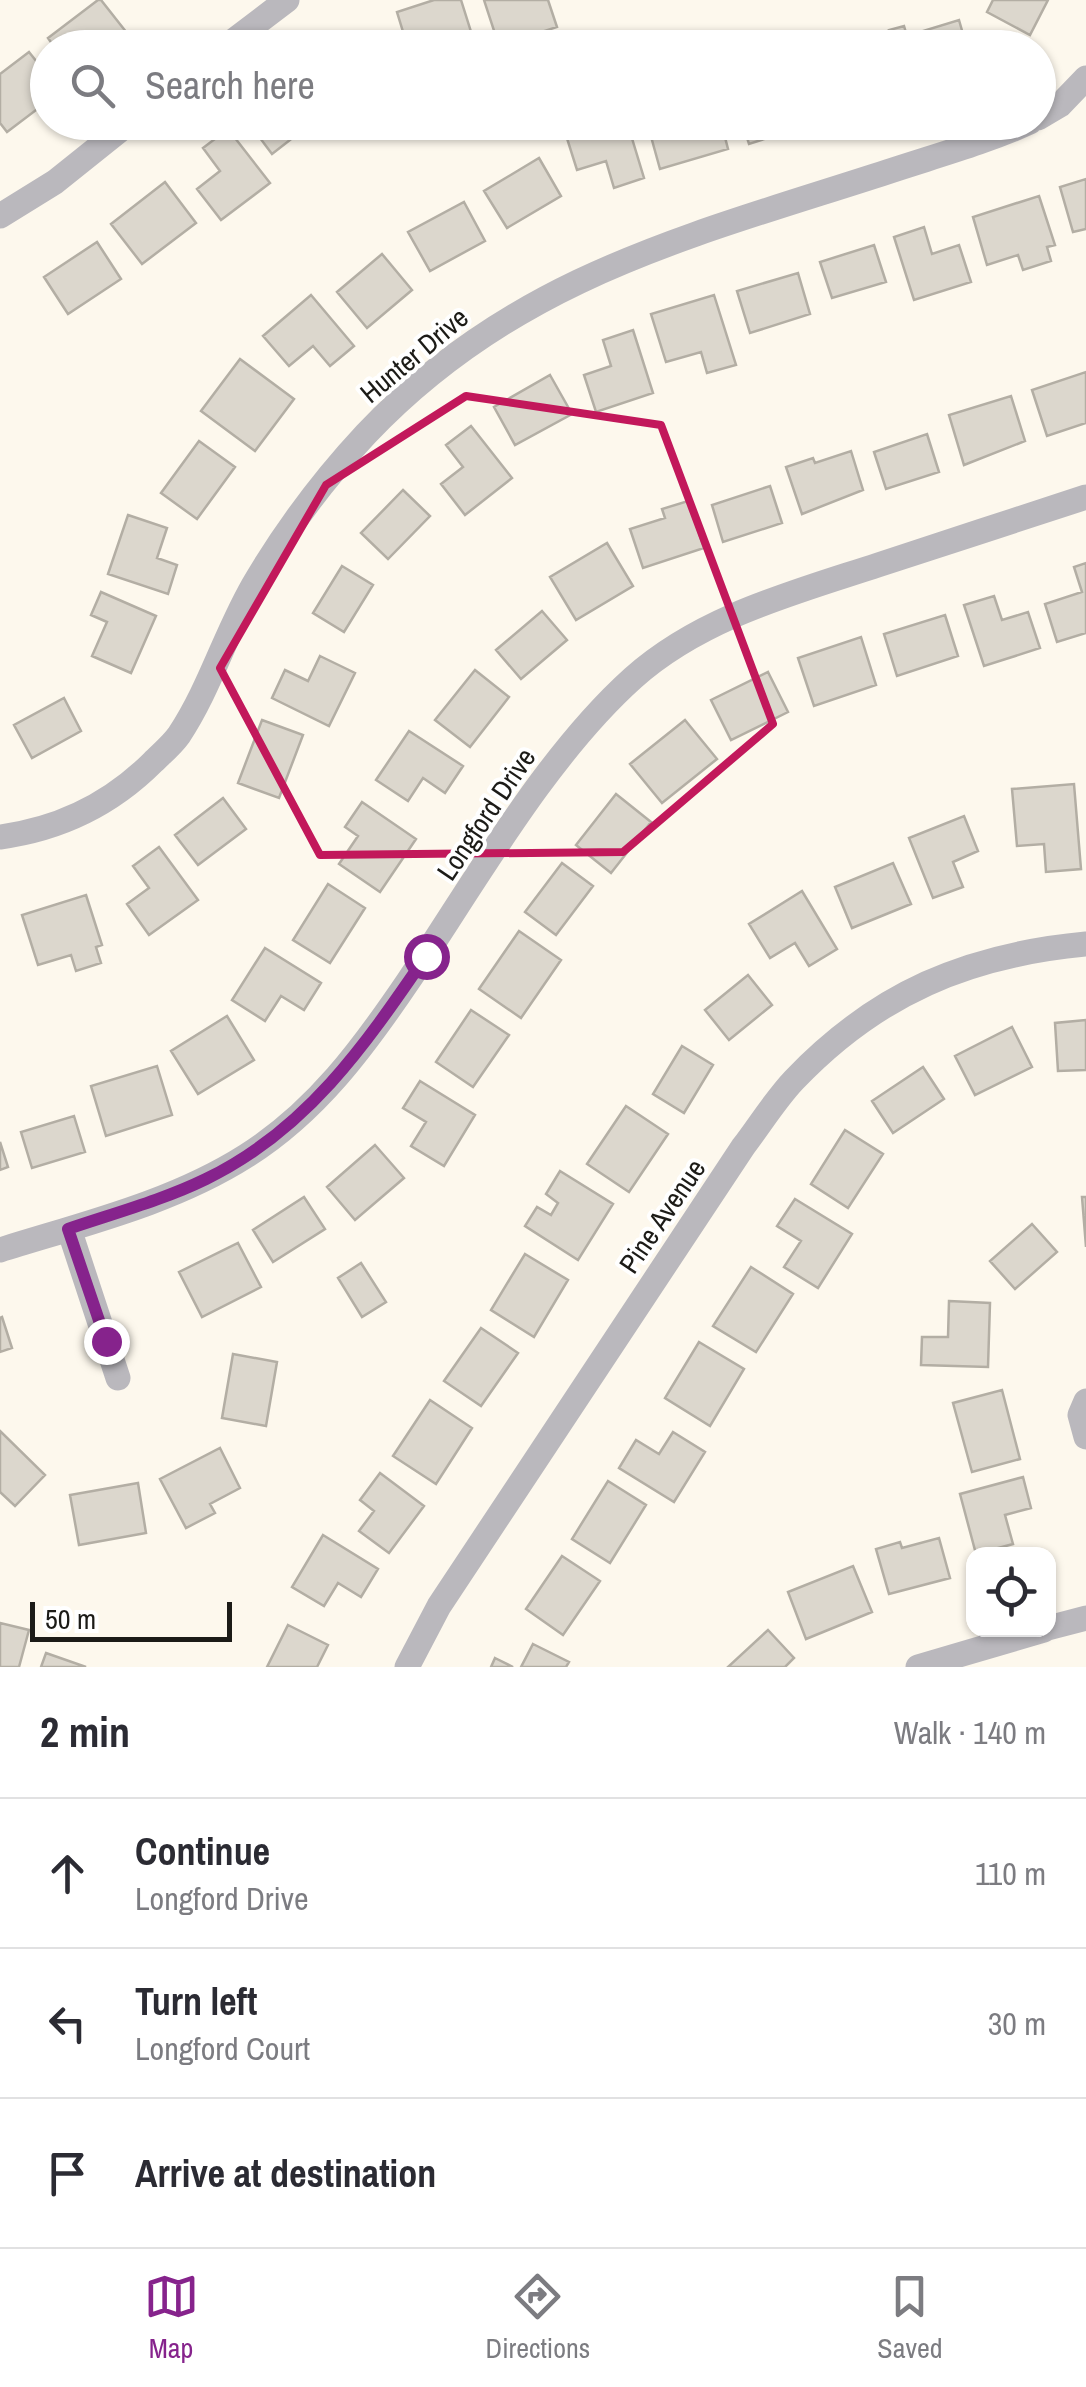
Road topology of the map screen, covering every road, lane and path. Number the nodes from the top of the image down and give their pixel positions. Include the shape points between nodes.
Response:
1 (287, 0) edge
2 (248, 30) edge
3 (1086, 78) edge
4 (1056, 107) edge
5 (107, 140) edge
6 (976, 140) edge
7 (0, 216) edge
8 (1086, 497) edge
9 (0, 837) edge
10 (1086, 944) edge
11 (68, 1229) junction
12 (0, 1250) edge
13 (118, 1378) dead end
14 (1086, 1402) edge
15 (1086, 1436) edge
16 (1086, 1618) edge
17 (1056, 1626) edge
18 (1019, 1637) edge
19 (408, 1667) edge
20 (918, 1667) edge

1 - 2 street
3 - 4 street
5 - 7 street
6 - 9 street, Hunter Drive via 641,252 481,336 368,432 300,513 256,580 178,736 96,808 39,832
8 - 11 street, Longford Drive via 761,603 692,635 635,676 583,729 385,1016 296,1119 207,1178
10 - 19 street, Pine Avenue via 968,965 899,995 841,1035 792,1082 450,1590
11 - 12 street, Longford Drive
11 - 13 street
14 - 15 street via 1080,1416
16 - 17 street
18 - 20 street

